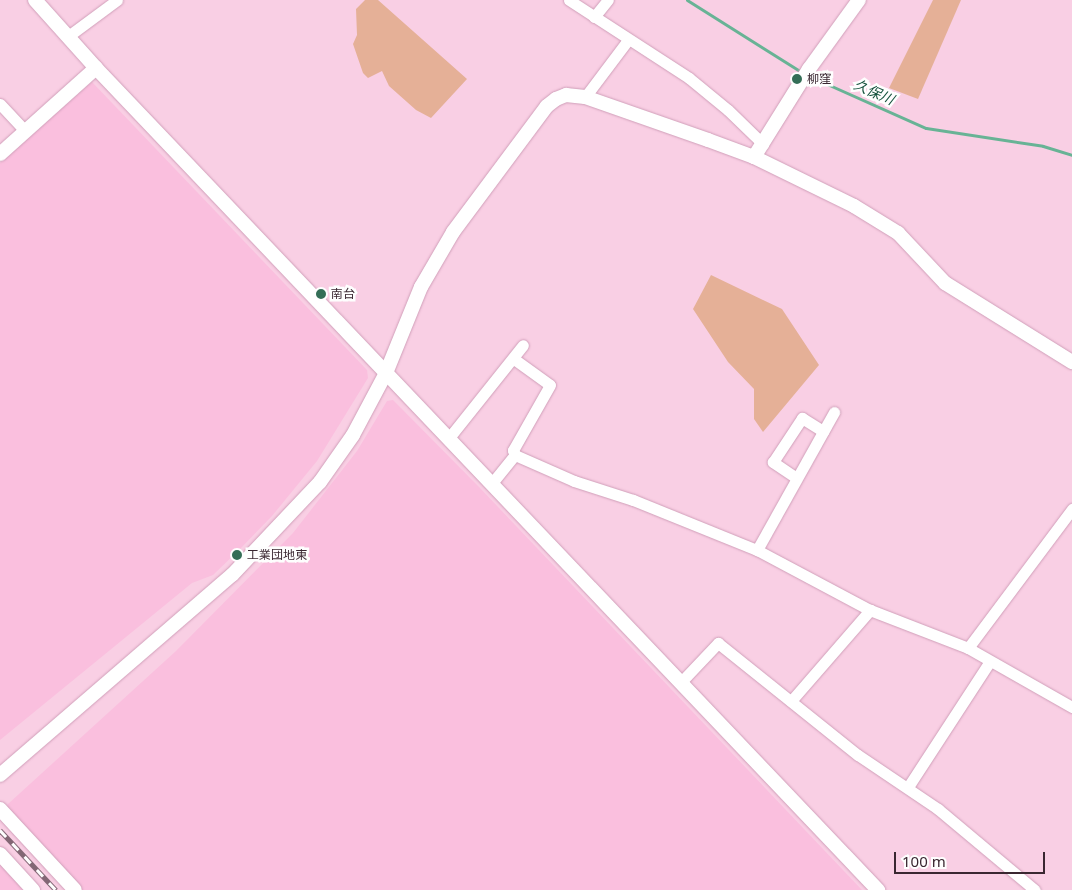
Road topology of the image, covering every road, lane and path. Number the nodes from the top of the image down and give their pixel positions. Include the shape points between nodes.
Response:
1 (34, 0) edge
2 (117, 0) edge
3 (568, 0) edge
4 (608, 0) edge
5 (859, 0) edge
6 (594, 17) junction
7 (68, 37) junction
8 (628, 40) junction
9 (96, 68) junction
10 (585, 97) junction
11 (0, 104) edge
12 (25, 131) junction
13 (762, 144) junction
14 (0, 154) edge
15 (754, 157) junction
16 (523, 345) dead end
17 (514, 358) junction
18 (1072, 362) edge
19 (386, 373) junction
20 (834, 412) dead end
21 (823, 431) junction
22 (448, 439) junction
23 (515, 455) junction
24 (795, 478) junction
25 (492, 483) junction
26 (1072, 509) edge
27 (757, 550) junction
28 (870, 610) junction
29 (968, 648) junction
30 (990, 661) junction
31 (681, 682) junction
32 (791, 701) junction
33 (1072, 707) edge
34 (0, 775) edge
35 (908, 787) junction
36 (0, 809) edge
37 (0, 854) edge
38 (34, 890) edge
39 (75, 890) edge
40 (878, 890) edge
41 (1036, 890) edge

1 - 7 street
2 - 7 street
3 - 6 street
4 - 6 street
5 - 13 street via 805,75
6 - 8 street
7 - 9 street
8 - 10 street
8 - 13 street via 689,78
9 - 12 street
9 - 19 street
10 - 15 street
10 - 19 street via 566,96 547,106 452,232 422,287
11 - 12 street
12 - 14 street
13 - 15 street
15 - 18 street via 854,206 898,233 945,283
16 - 17 street
17 - 22 street
17 - 23 street via 550,385 513,450
19 - 22 street
19 - 34 street via 341,453 266,542
20 - 21 street
21 - 24 street
21 - 24 street via 802,418 773,462
22 - 25 street
23 - 25 street
23 - 27 street
24 - 27 street
25 - 31 street
26 - 29 street
27 - 28 street
28 - 29 street
28 - 32 street
29 - 30 street
30 - 33 street
30 - 35 street
31 - 32 street via 718,643
31 - 40 street
32 - 35 street via 858,755
35 - 41 street
36 - 39 street
37 - 38 street

